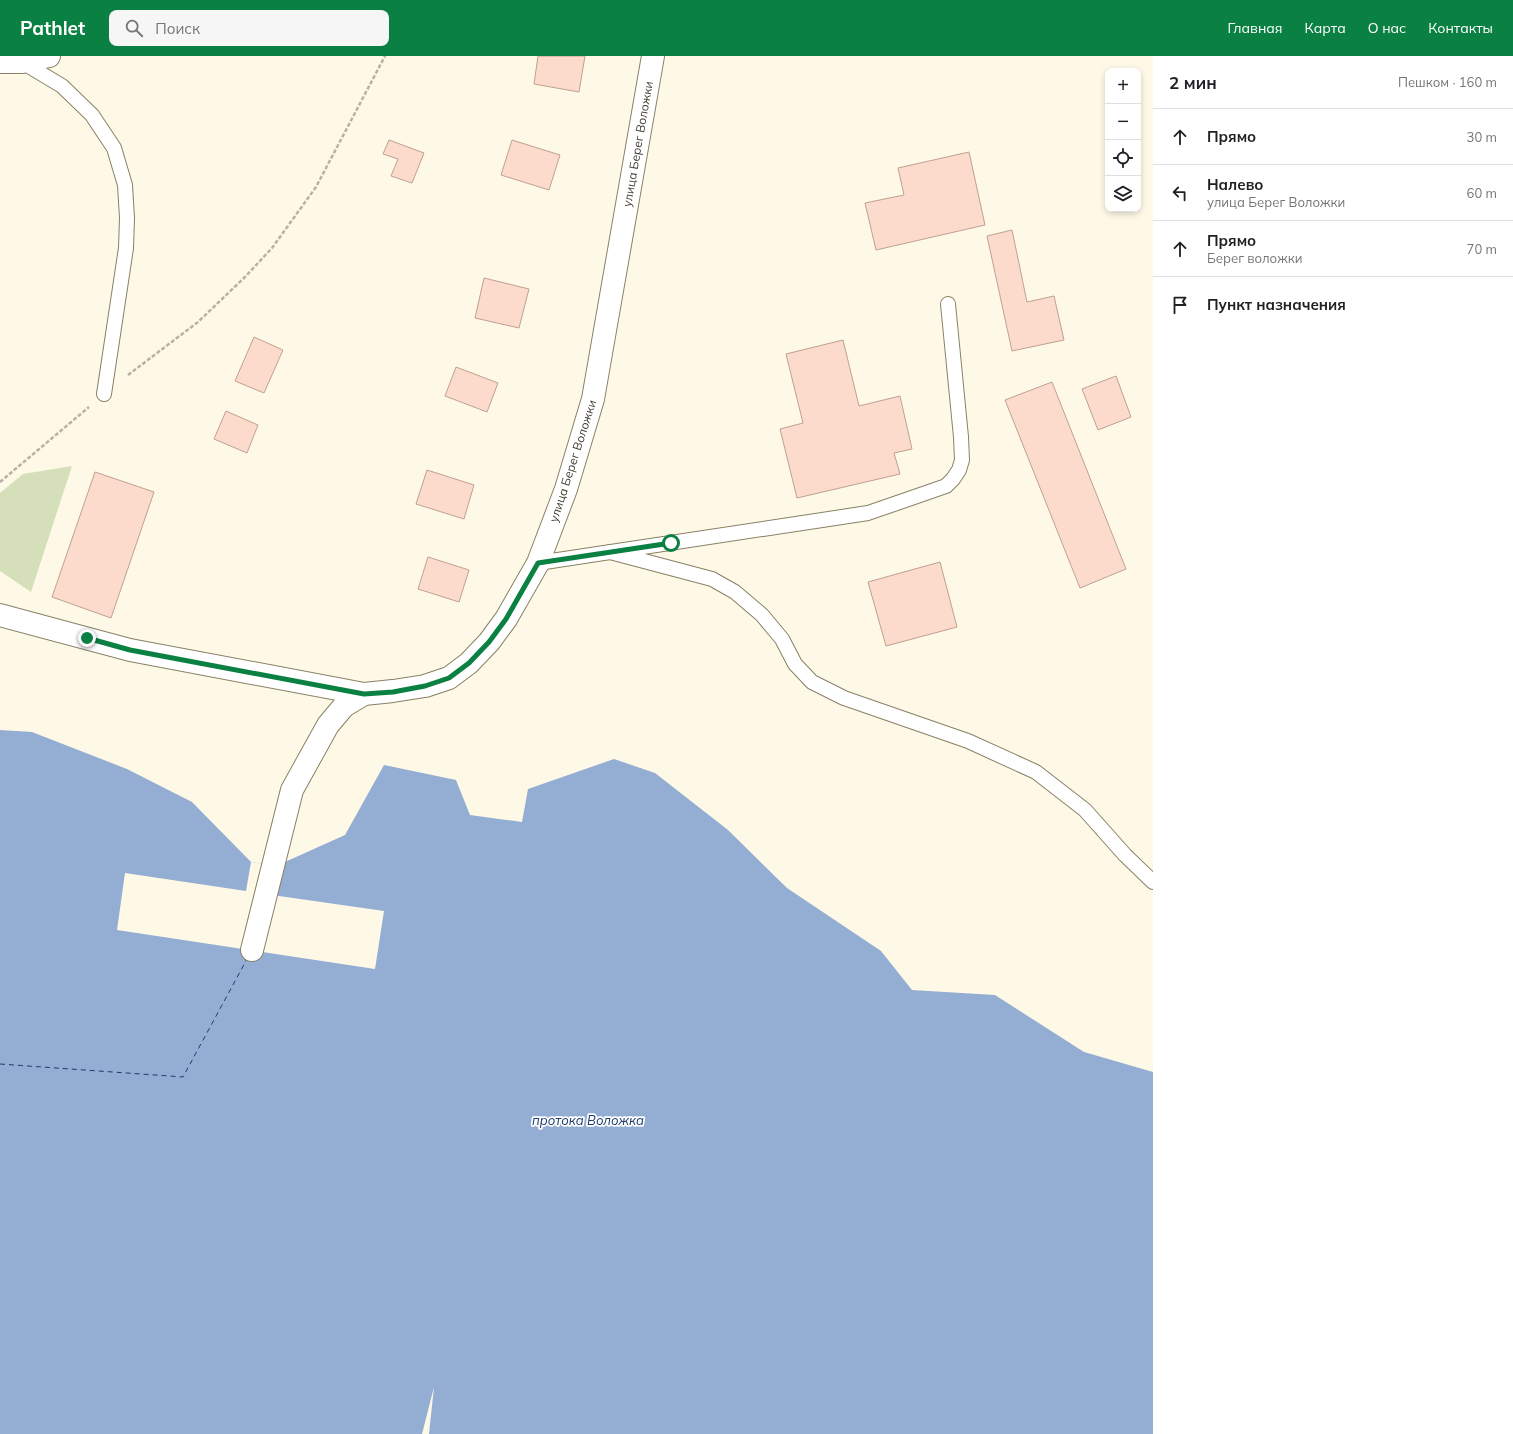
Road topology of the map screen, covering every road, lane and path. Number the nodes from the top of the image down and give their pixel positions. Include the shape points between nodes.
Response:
1 (49, 56) edge
2 (385, 56) edge
3 (654, 56) edge
4 (0, 62) edge
5 (22, 62) junction
6 (948, 304) dead end
7 (104, 394) junction
8 (0, 482) edge
9 (610, 552) junction
10 (538, 563) junction
11 (0, 615) edge
12 (364, 694) junction
13 (1153, 882) edge
14 (252, 950) dead end

1 - 5 street
2 - 7 path via 316,187 272,248 198,322
3 - 10 street, улица Берег Воложки via 593,399 566,489
4 - 5 street
5 - 7 lane via 62,86 92,115 114,148 125,185 126,248
6 - 9 lane via 962,460 959,470 946,486 868,513
7 - 8 path
9 - 10 lane
9 - 13 lane via 712,579 735,592 762,615 782,639 795,664 812,682 844,698 968,741 1036,772 1085,810
10 - 12 street, улица Берег Воложки via 506,619 469,663 449,678 425,686
11 - 12 street via 130,650
12 - 14 street, улица Берег Воложки via 344,706 328,725 292,790

